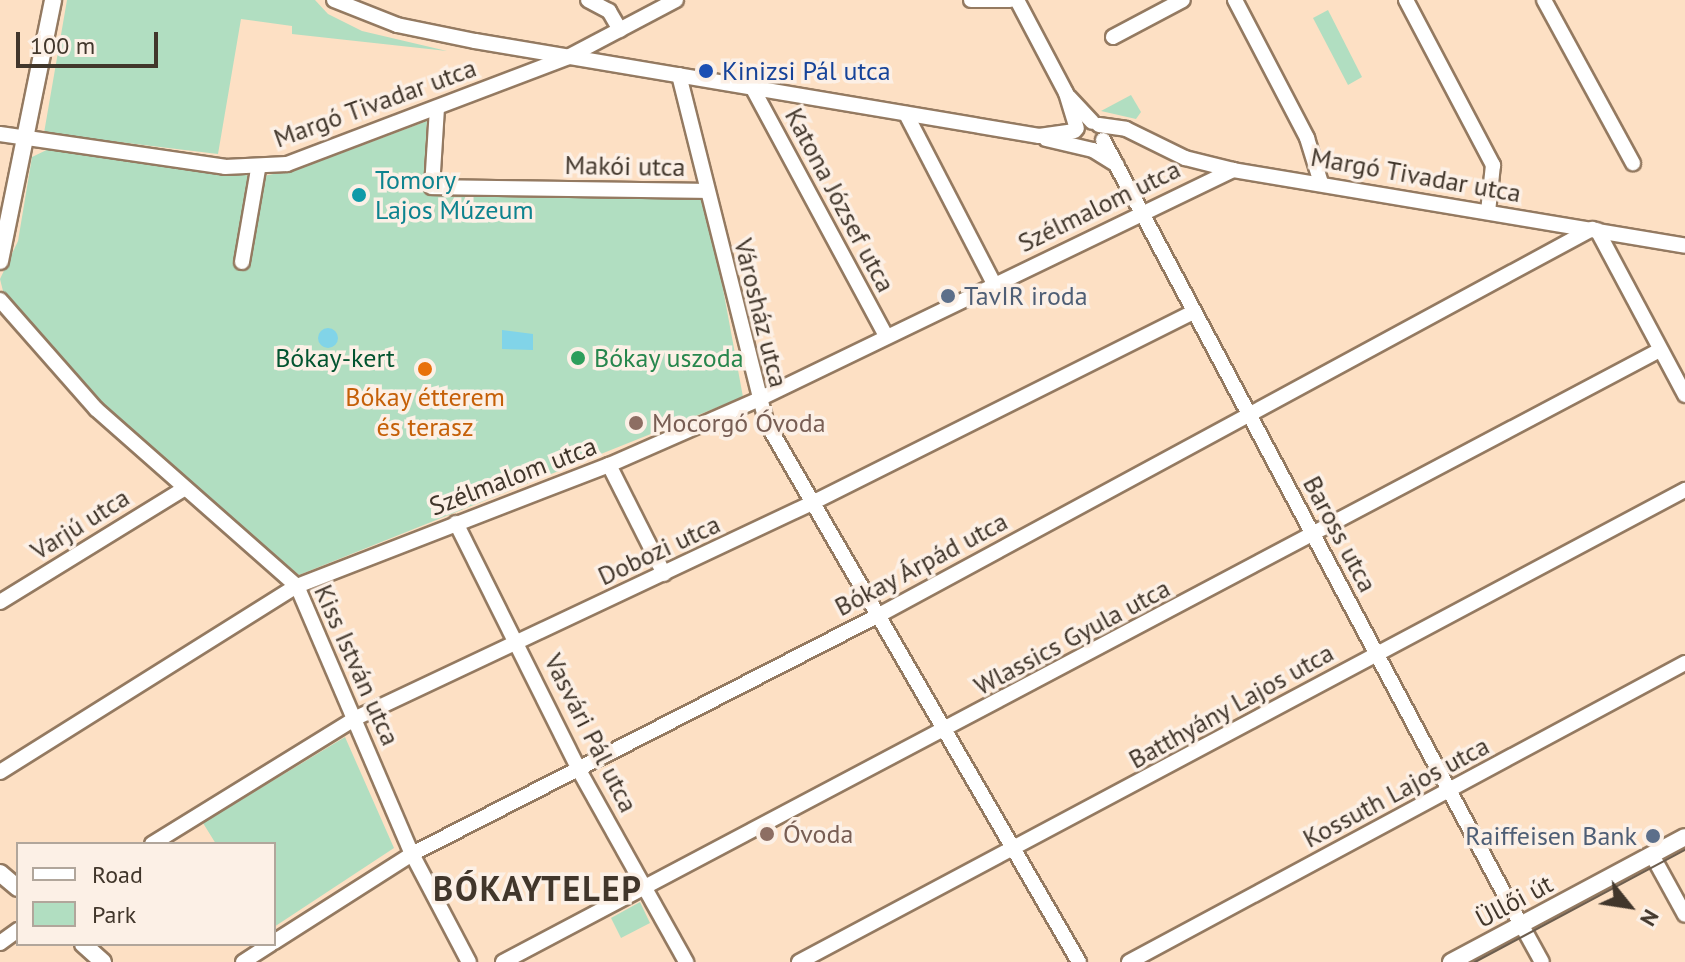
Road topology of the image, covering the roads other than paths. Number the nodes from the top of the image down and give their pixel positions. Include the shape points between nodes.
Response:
1 (53, 0) edge
2 (334, 0) edge
3 (588, 0) edge
4 (676, 0) edge
5 (971, 0) edge
6 (1010, 0) edge
7 (1017, 0) edge
8 (1183, 0) edge
9 (1235, 0) edge
10 (1406, 0) edge
11 (1544, 0) edge
12 (661, 4) edge
13 (616, 32) junction
14 (1113, 37) dead end
15 (568, 57) junction
16 (619, 65) junction
17 (679, 75) junction
18 (752, 87) junction
19 (437, 108) junction
20 (906, 114) junction
21 (0, 134) edge
22 (1090, 135) junction
23 (26, 138) junction
24 (1143, 138) junction
25 (1633, 163) dead end
26 (1117, 165) junction
27 (258, 169) junction
28 (1233, 170) junction
29 (1321, 183) junction
30 (706, 191) junction
31 (1488, 212) junction
32 (1141, 213) junction
33 (1595, 229) junction
34 (1685, 246) edge
35 (0, 261) edge
36 (242, 262) dead end
37 (994, 284) junction
38 (0, 300) edge
39 (1193, 312) junction
40 (886, 336) junction
41 (1660, 350) junction
42 (1685, 395) edge
43 (757, 400) junction
44 (1248, 415) junction
45 (609, 465) junction
46 (185, 488) junction
47 (1685, 490) edge
48 (812, 503) junction
49 (456, 523) junction
50 (1315, 534) junction
51 (664, 574) junction
52 (297, 586) junction
53 (0, 602) edge
54 (881, 614) junction
55 (518, 643) junction
56 (1376, 653) junction
57 (1685, 663) edge
58 (356, 718) junction
59 (947, 730) junction
60 (0, 772) edge
61 (580, 772) junction
62 (1448, 791) junction
63 (1685, 837) edge
64 (155, 842) edge
65 (1015, 851) junction
66 (412, 854) junction
67 (1652, 855) junction
68 (0, 873) edge
69 (16, 886) edge
70 (646, 887) junction
71 (1685, 915) edge
72 (1521, 924) junction
73 (276, 941) edge
74 (85, 946) edge
75 (268, 946) edge
76 (103, 962) edge
77 (243, 962) edge
78 (469, 962) edge
79 (503, 962) edge
80 (686, 962) edge
81 (799, 962) edge
82 (1079, 962) edge
83 (1129, 962) edge
84 (1451, 962) edge
85 (1542, 962) edge

1 - 23 main road
2 - 15 street via 397,25
3 - 13 street via 609,11
4 - 12 street
5 - 6 street
7 - 22 street, Baross utca
8 - 14 street
9 - 29 street via 1307,138
10 - 31 street via 1493,165
11 - 25 street
12 - 13 street
13 - 15 street
13 - 16 street via 605,53
15 - 16 street, Margó Tivadar utca
15 - 19 street, Margó Tivadar utca
16 - 17 street, Margó Tivadar utca
17 - 18 street, Margó Tivadar utca
17 - 30 street, Városház utca
18 - 20 street, Margó Tivadar utca
18 - 40 street, Katona József utca
19 - 27 street, Margó Tivadar utca via 299,161
19 - 30 street, Makói utca via 432,187
20 - 22 street, Margó Tivadar utca via 1039,136 1059,145
20 - 37 street
21 - 23 street, Margó Tivadar utca
22 - 24 street, Margó Tivadar utca
22 - 26 street, Baross utca
23 - 27 street, Margó Tivadar utca
23 - 35 main road
24 - 26 street via 1127,145
24 - 28 street, Margó Tivadar utca via 1185,158
26 - 32 street, Baross utca
27 - 36 street
28 - 29 street, Margó Tivadar utca
28 - 32 street, Szélmalom utca
29 - 31 street, Margó Tivadar utca
30 - 43 street, Városház utca
31 - 33 street, Margó Tivadar utca
32 - 37 street, Szélmalom utca
32 - 39 street, Baross utca
33 - 34 street, Margó Tivadar utca
33 - 41 street
33 - 44 street, Bókay Árpád utca
37 - 40 street, Szélmalom utca
38 - 46 street, Kiss István utca via 80,393
39 - 44 street, Baross utca
39 - 48 street, Dobozi utca
40 - 43 street, Szélmalom utca
41 - 42 street
41 - 50 street, Wlassics Gyula utca
43 - 45 street, Szélmalom utca
43 - 48 street, Városház utca
44 - 50 street, Baross utca
44 - 54 street, Bókay Árpád utca
45 - 49 street, Szélmalom utca
45 - 51 street
46 - 52 street, Kiss István utca
46 - 53 street, Varjú utca
47 - 56 street, Batthyány Lajos utca
48 - 51 street, Dobozi utca
48 - 54 street, Városház utca
49 - 52 street, Szélmalom utca
49 - 55 street, Vasvári Pál utca
50 - 56 street, Baross utca
50 - 59 street, Wlassics Gyula utca
51 - 55 street, Dobozi utca
52 - 58 street, Kiss István utca
52 - 60 street, Szélmalom utca
54 - 59 street, Városház utca
54 - 61 street, Bókay Árpád utca
55 - 58 street, Dobozi utca
55 - 61 street, Vasvári Pál utca
56 - 62 street, Baross utca
56 - 65 street, Batthyány Lajos utca
57 - 62 street, Kossuth Lajos utca
58 - 64 street, Dobozi utca
58 - 66 street, Kiss István utca
59 - 65 street, Városház utca
59 - 70 street, Wlassics Gyula utca
61 - 66 street, Bókay Árpád utca
61 - 70 street, Vasvári Pál utca
62 - 72 street, Baross utca
62 - 83 street, Kossuth Lajos utca
63 - 67 main road, Üllői út
65 - 81 street, Batthyány Lajos utca
65 - 82 street, Városház utca
66 - 73 street, Bókay Árpád utca
66 - 78 street, Kiss István utca
67 - 71 street
67 - 72 main road, Üllői út
68 - 69 main road
70 - 79 street, Wlassics Gyula utca
70 - 80 street, Vasvári Pál utca
72 - 84 main road, Üllői út
72 - 85 street, Baross utca
74 - 76 main road
75 - 77 street, Bókay Árpád utca

